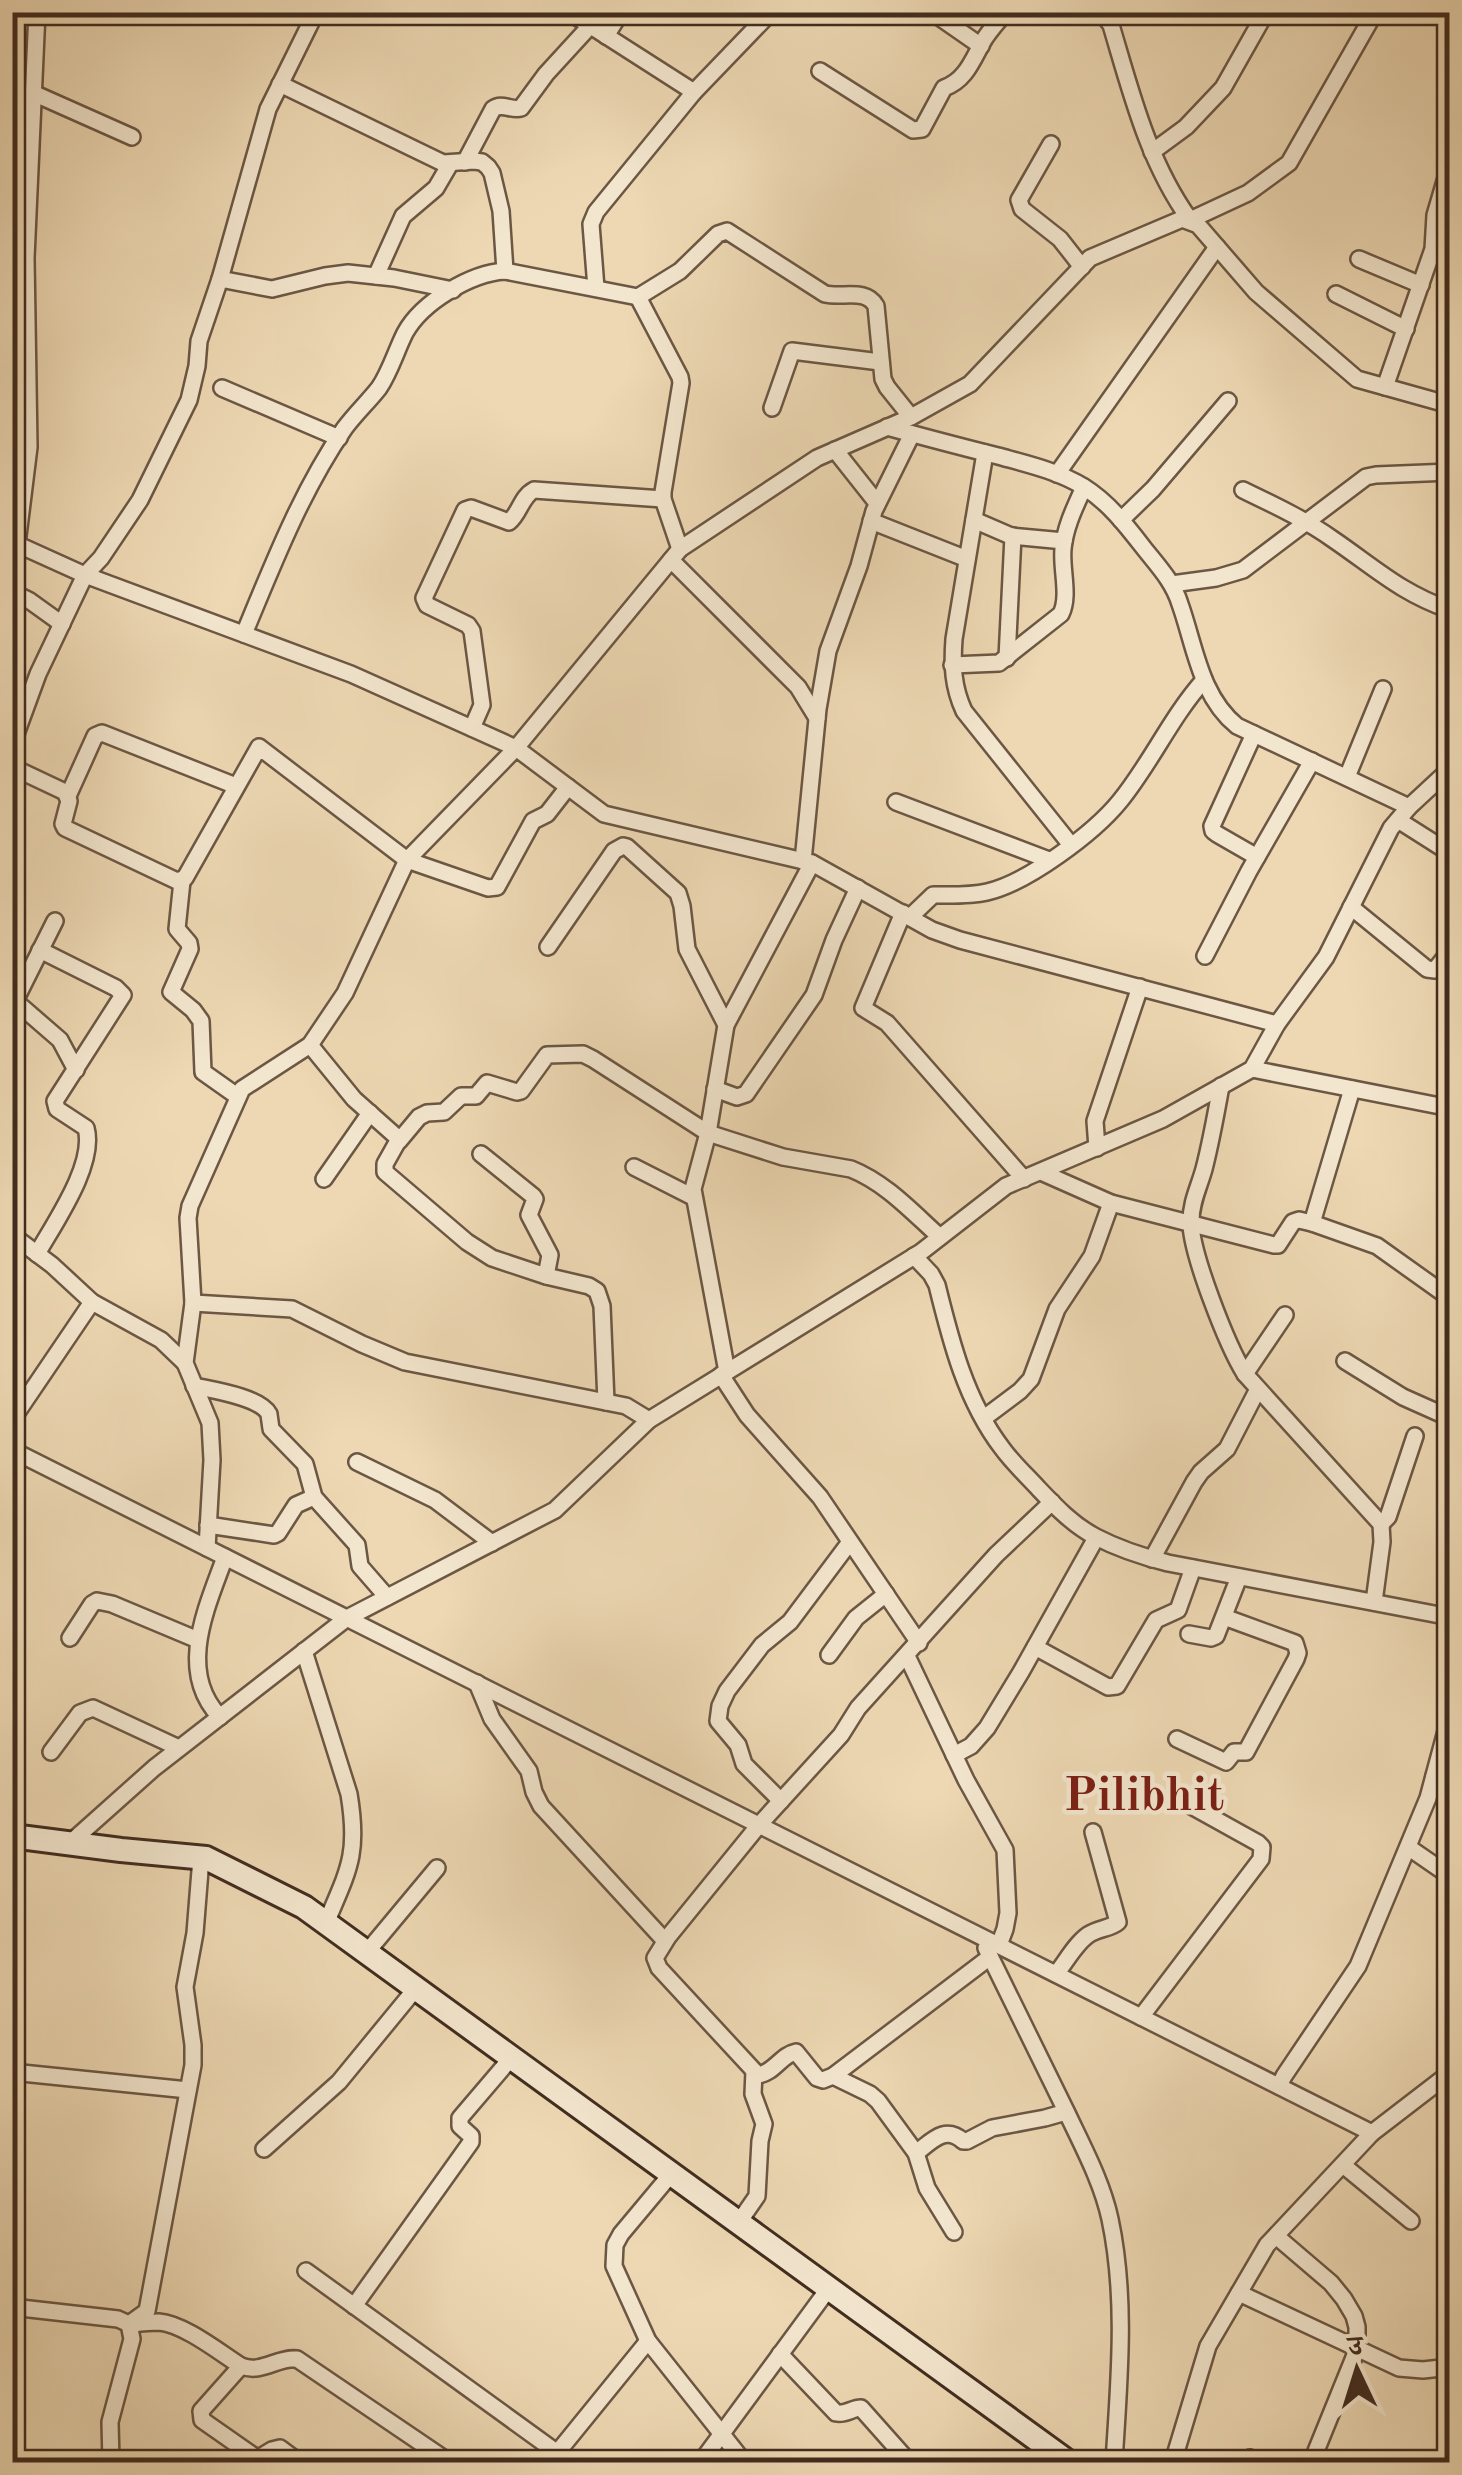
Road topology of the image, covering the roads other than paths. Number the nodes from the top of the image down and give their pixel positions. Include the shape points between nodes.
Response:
1 (55, 12) edge
2 (316, 12) edge
3 (569, 12) edge
4 (621, 12) edge
5 (771, 12) edge
6 (932, 12) edge
7 (1006, 12) edge
8 (1266, 12) edge
9 (1375, 12) edge
10 (37, 15) edge
11 (1110, 17) edge
12 (590, 26) junction
13 (606, 36) junction
14 (981, 46) junction
15 (820, 71) dead end
16 (280, 84) junction
17 (694, 92) junction
18 (33, 98) junction
19 (12, 103) edge
20 (132, 138) dead end
21 (1051, 144) dead end
22 (1152, 152) junction
23 (458, 163) junction
24 (1450, 164) edge
25 (1190, 220) junction
26 (1217, 247) junction
27 (19, 259) edge
28 (1359, 259) dead end
29 (1082, 267) junction
30 (506, 271) junction
31 (376, 276) junction
32 (220, 279) junction
33 (1421, 285) junction
34 (596, 288) junction
35 (453, 290) junction
36 (1336, 294) dead end
37 (638, 297) junction
38 (1406, 329) junction
39 (880, 362) junction
40 (1385, 387) junction
41 (222, 388) dead end
42 (1228, 401) dead end
43 (1450, 404) edge
44 (772, 408) dead end
45 (911, 417) junction
46 (887, 427) junction
47 (912, 434) junction
48 (339, 438) junction
49 (835, 450) junction
50 (985, 453) junction
51 (1450, 472) edge
52 (1057, 474) junction
53 (1084, 487) junction
54 (1243, 490) dead end
55 (664, 499) junction
56 (877, 503) junction
57 (974, 520) junction
58 (1121, 520) junction
59 (871, 521) junction
60 (1307, 522) junction
61 (1014, 536) junction
62 (1064, 541) junction
63 (14, 544) edge
64 (676, 554) junction
65 (967, 560) junction
66 (85, 575) junction
67 (1172, 584) junction
68 (12, 592) edge
69 (1450, 610) edge
70 (62, 624) junction
71 (244, 634) junction
72 (1007, 658) junction
73 (952, 665) junction
74 (1204, 680) junction
75 (1383, 689) dead end
76 (817, 718) junction
77 (472, 728) junction
78 (1254, 734) junction
79 (12, 745) edge
80 (516, 748) junction
81 (1312, 761) junction
82 (12, 767) edge
83 (1450, 768) edge
84 (1347, 778) junction
85 (236, 786) junction
86 (568, 787) junction
87 (68, 796) junction
88 (896, 802) dead end
89 (1404, 813) junction
90 (1070, 845) junction
91 (1450, 853) edge
92 (1257, 857) junction
93 (407, 860) junction
94 (1050, 860) junction
95 (808, 862) junction
96 (182, 881) junction
97 (858, 888) junction
98 (1351, 907) junction
99 (906, 915) junction
100 (55, 921) dead end
101 (548, 947) dead end
102 (40, 950) junction
103 (1450, 951) edge
104 (1205, 956) dead end
105 (1140, 987) junction
106 (1277, 1024) junction
107 (726, 1025) junction
108 (310, 1046) junction
109 (1252, 1068) junction
110 (76, 1070) junction
111 (1221, 1086) junction
112 (715, 1088) junction
113 (1352, 1090) junction
114 (237, 1096) junction
115 (1450, 1108) edge
116 (370, 1113) junction
117 (708, 1133) junction
118 (398, 1141) junction
119 (1097, 1148) junction
120 (480, 1154) dead end
121 (634, 1167) dead end
122 (1041, 1172) junction
123 (324, 1179) dead end
124 (1024, 1180) junction
125 (693, 1197) junction
126 (1111, 1204) junction
127 (1312, 1223) junction
128 (1190, 1224) junction
129 (12, 1235) edge
130 (940, 1237) junction
131 (37, 1254) junction
132 (914, 1256) junction
133 (546, 1276) junction
134 (1450, 1298) edge
135 (92, 1302) junction
136 (193, 1303) junction
137 (1286, 1314) dead end
138 (1345, 1362) dead end
139 (185, 1363) junction
140 (724, 1374) junction
141 (1245, 1374) junction
142 (194, 1386) junction
143 (1258, 1389) junction
144 (606, 1402) junction
145 (984, 1418) junction
146 (1450, 1418) edge
147 (12, 1420) edge
148 (649, 1420) junction
149 (1416, 1436) dead end
150 (12, 1450) edge
151 (356, 1462) dead end
152 (314, 1496) junction
153 (1052, 1502) junction
154 (208, 1524) junction
155 (1381, 1524) junction
156 (1096, 1538) junction
157 (850, 1542) junction
158 (492, 1544) junction
159 (207, 1548) junction
160 (225, 1557) junction
161 (1152, 1559) junction
162 (1193, 1568) junction
163 (1239, 1577) junction
164 (886, 1594) junction
165 (387, 1597) junction
166 (1374, 1602) junction
167 (1224, 1617) junction
168 (1450, 1617) edge
169 (347, 1618) junction
170 (1190, 1634) dead end
171 (70, 1638) dead end
172 (198, 1640) junction
173 (919, 1642) junction
174 (1035, 1648) junction
175 (304, 1651) junction
176 (829, 1655) dead end
177 (907, 1656) junction
178 (477, 1683) junction
179 (220, 1716) junction
180 (1450, 1716) edge
181 (1176, 1739) dead end
182 (179, 1748) junction
183 (50, 1752) dead end
184 (954, 1755) junction
185 (1434, 1776) junction
186 (1450, 1792) edge
187 (782, 1801) junction
188 (1186, 1804) dead end
189 (760, 1825) junction
190 (1093, 1832) dead end
191 (12, 1836) edge
192 (70, 1843) junction
193 (1408, 1847) junction
194 (201, 1858) junction
195 (437, 1868) dead end
196 (1450, 1876) edge
197 (326, 1922) junction
198 (665, 1941) junction
199 (994, 1951) junction
200 (367, 1952) junction
201 (1056, 1974) junction
202 (417, 1987) junction
203 (1141, 2017) junction
204 (512, 2057) junction
205 (754, 2070) junction
206 (12, 2072) edge
207 (1450, 2073) edge
208 (832, 2076) junction
209 (1279, 2086) junction
210 (188, 2090) junction
211 (1066, 2112) junction
212 (1372, 2134) junction
213 (264, 2149) dead end
214 (916, 2152) junction
215 (1342, 2166) junction
216 (672, 2173) junction
217 (1411, 2221) dead end
218 (739, 2222) junction
219 (954, 2232) dead end
220 (1276, 2236) junction
221 (306, 2271) dead end
222 (828, 2288) junction
223 (1239, 2293) junction
224 (354, 2306) junction
225 (12, 2307) edge
226 (129, 2324) junction
227 (648, 2341) junction
228 (1357, 2350) junction
229 (780, 2354) junction
230 (241, 2366) junction
231 (1450, 2367) edge
232 (723, 2433) junction
233 (1316, 2450) dead end
234 (563, 2458) edge
235 (111, 2462) edge
236 (299, 2462) edge
237 (450, 2462) edge
238 (701, 2462) edge
239 (744, 2462) edge
240 (909, 2462) edge
241 (1068, 2462) edge
242 (1114, 2462) edge
243 (1173, 2462) edge

1 - 10 street
2 - 16 street
3 - 12 street
4 - 13 street
5 - 17 street
6 - 14 street
7 - 14 street
8 - 22 street via 1223,88
9 - 25 street via 1289,163 1248,193
10 - 18 street
11 - 22 street
12 - 13 street
12 - 23 street via 521,108 493,109
13 - 17 street
14 - 15 street via 918,131
16 - 23 street via 424,155
16 - 32 street
17 - 34 street via 596,212
18 - 19 street
18 - 20 street
18 - 27 street
21 - 29 street via 1019,204
22 - 25 street
23 - 30 street via 482,162 492,174
23 - 31 street via 403,216
24 - 33 street
25 - 26 street
25 - 29 street via 1090,258
26 - 40 street via 1256,292 1357,379
26 - 52 street
27 - 63 street via 28,447
28 - 33 street
29 - 45 street via 970,384
30 - 34 street
30 - 35 street
31 - 32 street via 336,274 272,290
31 - 35 street
32 - 66 street via 188,400 140,500
33 - 38 street
34 - 37 street
35 - 48 street via 407,329 382,383
36 - 38 street
37 - 39 street via 727,231 825,294 873,300
37 - 55 street via 680,377
38 - 40 street
39 - 44 street via 792,351
39 - 45 street via 886,387
40 - 43 street
41 - 48 street
42 - 58 street
45 - 46 street
46 - 47 street
46 - 49 street
47 - 50 street
47 - 56 street
48 - 71 street via 286,532
49 - 56 street
49 - 64 street
50 - 52 street
50 - 57 street
51 - 60 street via 1376,474
52 - 53 street
53 - 58 street
53 - 62 street
54 - 60 street
55 - 64 street
55 - 77 street via 534,490 509,522 465,510 424,598 472,631 482,704
56 - 59 street
57 - 61 street
57 - 65 street
58 - 67 street
59 - 65 street
59 - 76 street via 828,651
60 - 67 street via 1243,570
60 - 69 street via 1400,589
61 - 62 street
61 - 72 street
62 - 72 street via 1064,610
63 - 66 street
64 - 76 street via 798,686
64 - 80 street
65 - 73 street
66 - 70 street
66 - 71 street
67 - 74 street
68 - 70 street
70 - 79 street
71 - 77 street
72 - 73 street via 994,665
73 - 90 street via 964,711
74 - 78 street via 1226,717
74 - 90 street via 1120,802
75 - 84 street
76 - 95 street
77 - 80 street
78 - 81 street
78 - 92 street via 1212,830
80 - 86 street
80 - 93 street
81 - 84 street
81 - 92 street
82 - 87 street
83 - 89 street
84 - 89 street
85 - 87 street via 102,733 94,736
85 - 93 street via 261,748
85 - 96 street
86 - 93 street via 533,820 497,887
86 - 95 street via 604,814
87 - 96 street via 66,828
88 - 94 street
89 - 91 street
89 - 98 street
90 - 94 street
92 - 104 street
93 - 108 street via 345,993
94 - 99 street via 997,890 933,895
95 - 97 street
95 - 107 street
96 - 114 street via 177,929 190,949 171,992 201,1021 203,1072
97 - 99 street
97 - 112 street via 816,991 746,1094
98 - 103 street via 1427,969 1435,970
98 - 106 street via 1326,958
99 - 105 street via 960,940
99 - 124 street via 863,1008 893,1029
100 - 102 street
101 - 107 street via 614,851 627,847 678,894 687,949
102 - 110 street via 15,1001 60,1040
102 - 110 street via 123,995
105 - 106 street
105 - 119 street via 1096,1121
106 - 109 street
107 - 112 street
108 - 114 street
108 - 116 street
109 - 111 street
109 - 113 street
110 - 131 street via 55,1105 86,1128 86,1159
111 - 119 street
111 - 128 street
112 - 117 street
113 - 115 street
113 - 127 street
114 - 136 street via 190,1206
116 - 118 street
116 - 123 street
117 - 118 street via 587,1056 552,1054 520,1090 487,1083 444,1112 419,1117
117 - 125 street
117 - 130 street via 851,1168 877,1181
118 - 133 street via 385,1172 480,1252
119 - 122 street
120 - 133 street via 535,1199 529,1216 550,1254
121 - 125 street
122 - 124 street
122 - 126 street
124 - 130 street via 1006,1186
125 - 140 street
126 - 128 street
126 - 145 street via 1092,1256 1057,1310 1031,1379
127 - 128 street via 1293,1222 1278,1245
127 - 134 street via 1377,1246
128 - 141 street
129 - 131 street
130 - 132 street
131 - 135 street
132 - 140 street
132 - 145 street via 937,1285 957,1361
133 - 144 street via 597,1291
135 - 139 street via 161,1340
135 - 147 street
136 - 139 street
136 - 144 street via 292,1308 405,1362
137 - 141 street
138 - 146 street
139 - 142 street
140 - 148 street
140 - 157 street via 748,1415
141 - 143 street
142 - 152 street via 260,1404 271,1429 305,1464
142 - 154 street via 210,1423
143 - 155 street
143 - 161 street via 1227,1449 1194,1482
144 - 148 street
145 - 153 street via 1004,1451
148 - 158 street via 555,1510
149 - 155 street
150 - 159 street
151 - 158 street via 435,1500
152 - 154 street via 296,1505 274,1535
152 - 165 street via 357,1545 360,1566
153 - 156 street
153 - 173 street
154 - 159 street
155 - 166 street
156 - 161 street
156 - 174 street
157 - 164 street
157 - 187 street via 720,1706 718,1721 744,1764
158 - 165 street
159 - 160 street
160 - 169 street
160 - 172 street
161 - 162 street
162 - 163 street
162 - 174 street via 1178,1610 1156,1620 1117,1686
163 - 166 street
163 - 167 street
164 - 173 street
164 - 176 street via 856,1618
165 - 169 street
166 - 168 street
167 - 170 street via 1216,1636
167 - 181 street via 1295,1643 1296,1659 1246,1752 1234,1752 1226,1762
169 - 175 street
169 - 178 street
171 - 172 street via 97,1601
172 - 179 street via 202,1690
173 - 177 street
174 - 184 street via 987,1728
175 - 179 street
175 - 197 street via 353,1818 352,1858
177 - 184 street
177 - 187 street
178 - 189 street
178 - 198 street via 498,1729 529,1772 541,1806
179 - 182 street
180 - 185 street
182 - 183 street via 93,1708 80,1712
182 - 192 street
184 - 199 street via 1005,1850 1008,1913
185 - 186 street
185 - 193 street
187 - 189 street
188 - 203 street via 1258,1843 1262,1858
189 - 198 street
189 - 199 street via 979,1936
190 - 201 street via 1118,1922 1089,1934
191 - 192 main road
192 - 194 main road
193 - 196 street
193 - 209 street via 1358,1966
194 - 197 main road
194 - 210 street via 185,1986 193,2055
195 - 200 street
197 - 200 main road
198 - 205 street via 656,1954 659,1968
199 - 201 street
199 - 208 street
199 - 211 street
200 - 202 main road
201 - 203 street
202 - 204 main road
202 - 213 street via 326,2096
203 - 209 street
204 - 216 main road
204 - 224 street via 460,2118 471,2142
205 - 208 street via 762,2075 796,2052 817,2078
205 - 218 street via 753,2094 764,2124 758,2196
206 - 210 street
207 - 212 street
208 - 214 street via 870,2094
209 - 212 street
210 - 226 street via 147,2311
211 - 214 street via 992,2128 967,2141 941,2134
211 - 242 street via 1109,2214 1118,2265
212 - 215 street
214 - 219 street via 927,2188
215 - 217 street
215 - 220 street
216 - 218 main road
216 - 227 street via 621,2234 613,2256
218 - 222 main road
220 - 223 street
220 - 228 street via 1344,2299 1354,2316
221 - 224 street
222 - 229 street
222 - 241 main road
223 - 228 street
223 - 243 street via 1208,2346
224 - 234 street
225 - 226 street
226 - 230 street via 167,2324
226 - 235 street via 132,2340 110,2422
227 - 232 street
227 - 234 street
228 - 231 street via 1404,2369
228 - 233 street
229 - 232 street
229 - 240 street via 836,2413 861,2408
230 - 236 street via 201,2412 202,2420 254,2456 280,2448
230 - 237 street via 297,2359
232 - 238 street
232 - 239 street

